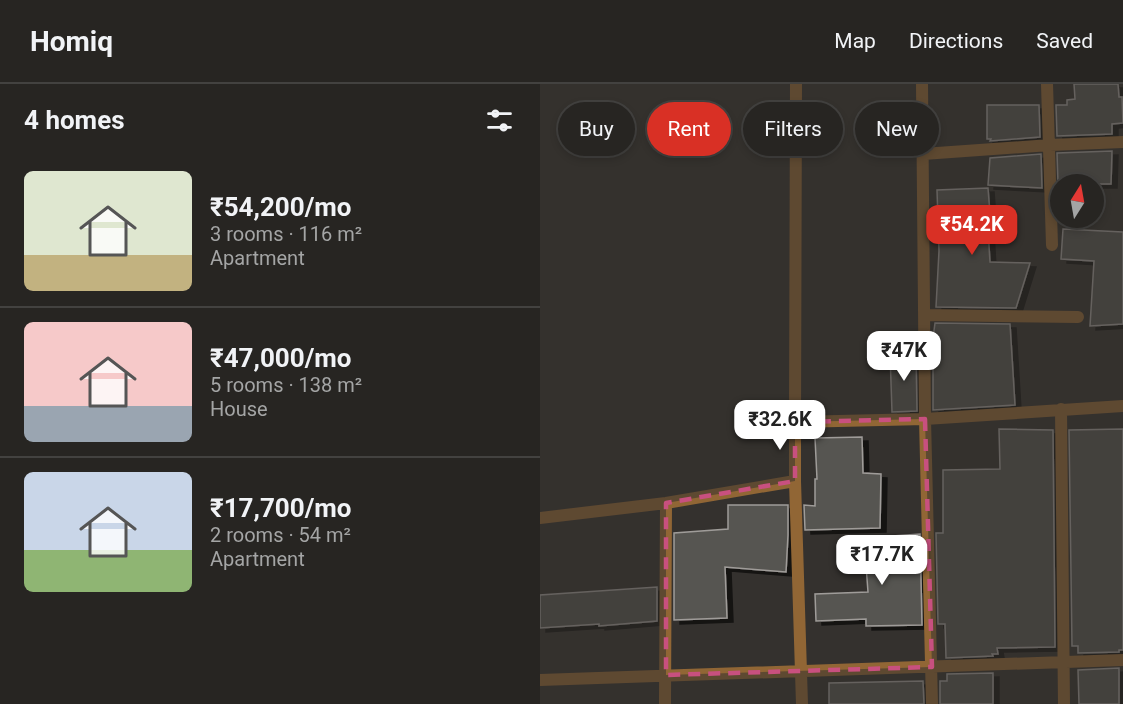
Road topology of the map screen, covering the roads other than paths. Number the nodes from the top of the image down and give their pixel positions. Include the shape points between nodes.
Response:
1 (796, 84) edge
2 (922, 84) edge
3 (1047, 84) edge
4 (922, 102) edge
5 (1123, 142) edge
6 (1050, 145) junction
7 (939, 153) edge
8 (923, 156) edge
9 (1052, 245) dead end
10 (924, 315) junction
11 (1078, 317) dead end
12 (1123, 406) edge
13 (1061, 410) junction
14 (924, 419) junction
15 (795, 422) junction
16 (795, 481) junction
17 (666, 503) junction
18 (540, 518) edge
19 (1123, 660) edge
20 (1064, 663) junction
21 (932, 667) junction
22 (802, 672) junction
23 (666, 675) junction
24 (540, 680) edge
25 (665, 704) edge
26 (802, 704) edge
27 (932, 704) edge
28 (1064, 704) edge

1 - 15 street
2 - 4 street
3 - 6 street
5 - 6 street
6 - 7 street
6 - 9 street
8 - 10 street
10 - 11 street
10 - 14 street
12 - 13 street
13 - 14 street
13 - 20 street
14 - 15 street
14 - 21 street
15 - 16 street
16 - 17 street
16 - 22 street
17 - 18 street
17 - 23 street
19 - 20 street
20 - 21 street
20 - 28 street
21 - 22 street
21 - 27 street
22 - 23 street
22 - 26 street
23 - 24 street
23 - 25 street

